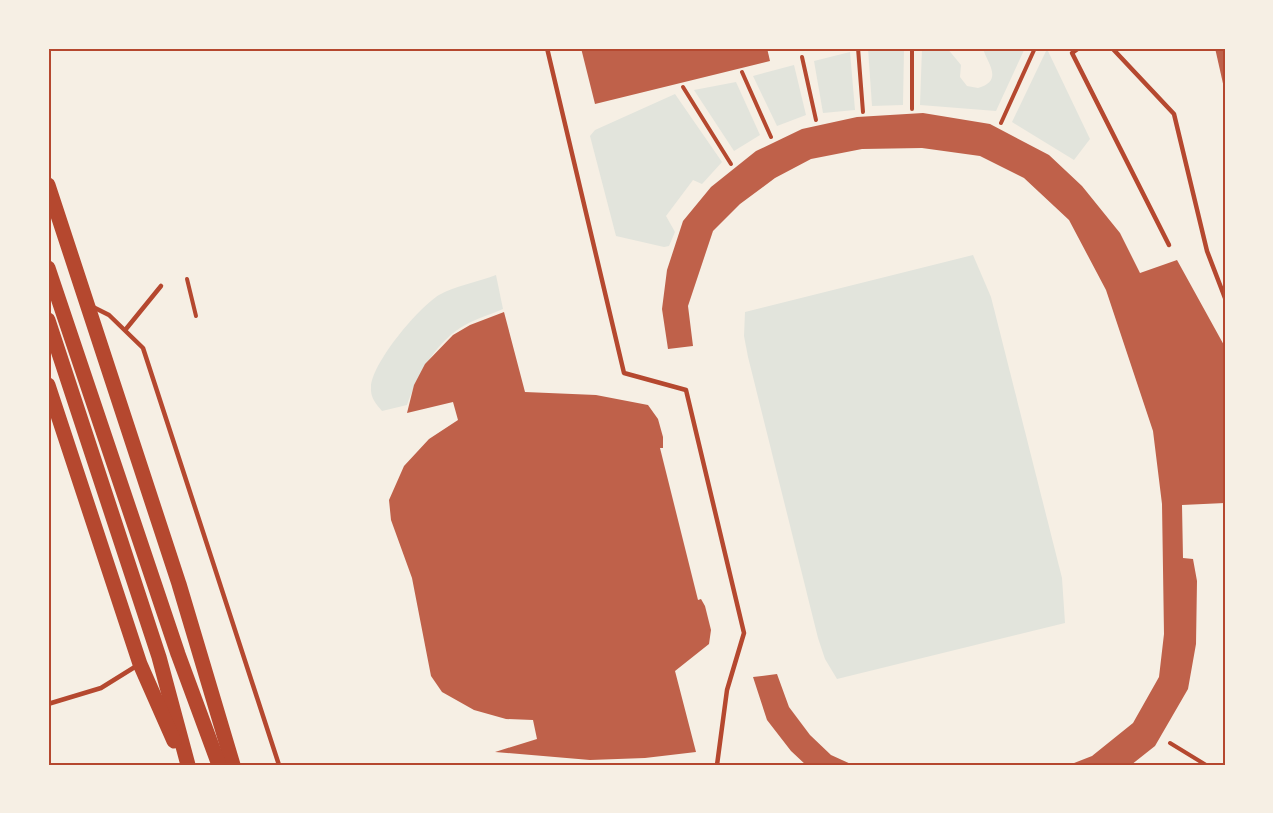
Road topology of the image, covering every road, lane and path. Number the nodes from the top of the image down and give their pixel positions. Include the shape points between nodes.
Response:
1 (547, 48) edge
2 (858, 48) edge
3 (912, 48) edge
4 (1035, 48) edge
5 (1079, 48) edge
6 (1112, 48) edge
7 (802, 57) dead end
8 (742, 72) dead end
9 (683, 87) dead end
10 (912, 109) dead end
11 (863, 112) dead end
12 (816, 120) dead end
13 (1001, 123) dead end
14 (771, 137) dead end
15 (731, 164) dead end
16 (48, 185) edge
17 (1169, 245) dead end
18 (48, 268) edge
19 (187, 279) dead end
20 (161, 286) dead end
21 (1225, 298) edge
22 (86, 303) junction
23 (196, 316) dead end
24 (48, 320) edge
25 (126, 329) junction
26 (48, 385) edge
27 (140, 664) junction
28 (48, 704) edge
29 (1170, 743) dead end
30 (186, 765) edge
31 (219, 765) edge
32 (233, 765) edge
33 (279, 765) edge
34 (717, 765) edge
35 (1206, 765) edge

1 - 34 lane via 624,373 686,390 744,633 727,690
2 - 11 path
3 - 10 path
4 - 13 path
5 - 17 lane via 1072,52
6 - 21 lane via 1174,114 1207,251
7 - 12 path
8 - 14 path
9 - 15 path
16 - 22 main road
18 - 31 main road
19 - 23 path
20 - 25 lane
22 - 25 lane
22 - 32 main road via 179,584
24 - 30 main road via 159,657
25 - 33 lane via 143,348
26 - 27 main road
27 - 28 lane via 101,688
27 - 30 main road
29 - 35 path

